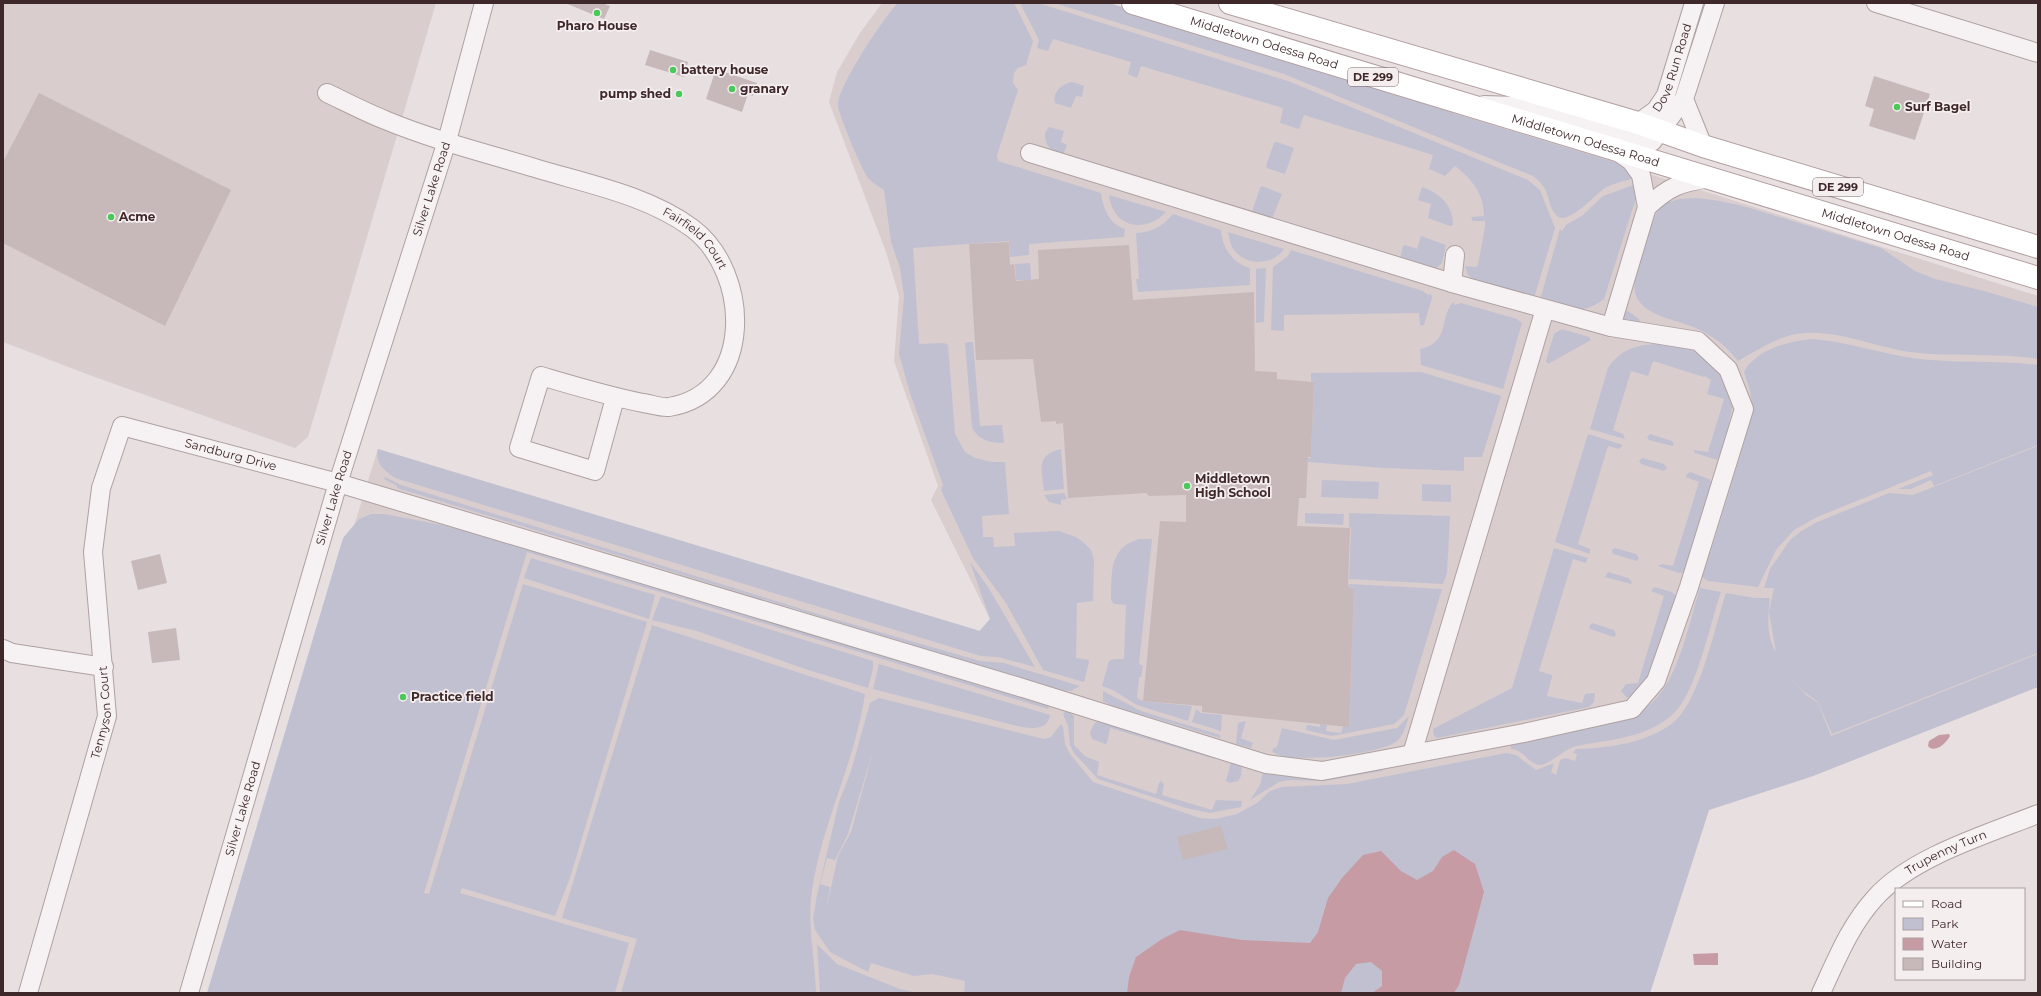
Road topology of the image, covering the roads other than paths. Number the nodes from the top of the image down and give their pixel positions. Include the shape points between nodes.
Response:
1 (484, 3) edge
2 (1133, 3) edge
3 (1230, 3) edge
4 (1694, 3) edge
5 (1715, 3) edge
6 (1876, 3) edge
7 (2038, 53) edge
8 (327, 93) dead end
9 (1684, 99) junction
10 (1463, 104) junction
11 (1638, 123) junction
12 (1661, 131) junction
13 (447, 141) junction
14 (1703, 146) junction
15 (1613, 149) junction
16 (1030, 153) dead end
17 (1710, 178) junction
18 (1647, 207) junction
19 (2038, 247) edge
20 (1455, 255) dead end
21 (2038, 278) edge
22 (1452, 283) junction
23 (1545, 309) junction
24 (1611, 327) junction
25 (615, 398) junction
26 (122, 426) joint
27 (338, 483) junction
28 (3, 649) edge
29 (104, 667) junction
30 (1412, 754) junction
31 (2038, 814) edge
32 (28, 993) edge
33 (189, 993) edge
34 (1821, 993) edge

1 - 13 street, Silver Lake Road
2 - 10 main road, Middletown Odessa Road / DE 299
3 - 11 main road, DE 299
4 - 11 street, Dove Run Road via 1666,95 1656,110
5 - 9 street, Dove Run Road
6 - 7 street
8 - 13 street, Fairfield Court via 386,120
9 - 12 street, Dove Run Road
9 - 14 street
10 - 12 street, Dove Run Road via 1516,106 1643,144 1652,142
10 - 15 main road, Middletown Odessa Road / DE 299
11 - 12 main road, DE 299
12 - 14 main road, DE 299
13 - 25 street, Fairfield Court via 644,202 692,229 713,248 728,278 736,310 734,340 727,366 711,385 691,401 667,407
13 - 27 street, Silver Lake Road
14 - 19 main road, DE 299
15 - 17 main road, Middletown Odessa Road / DE 299
15 - 18 street via 1631,161 1641,175
16 - 22 street, Sandburg Drive
17 - 18 street via 1687,182 1664,191
17 - 21 main road, Middletown Odessa Road / DE 299
18 - 24 street
20 - 22 street
22 - 23 street, Sandburg Drive
23 - 24 street, Sandburg Drive
23 - 30 street
24 - 30 street, Sandburg Drive via 1698,341 1728,369 1744,409 1689,587 1656,681 1632,709
25 - 25 street, Fairfield Court via 541,376 519,448 595,471
26 - 27 street, Sandburg Drive
26 - 29 street, Tennyson Court via 101,488 93,552
27 - 30 street, Sandburg Drive via 1026,689 1266,764 1322,771
27 - 33 street, Silver Lake Road
28 - 29 street via 12,653
29 - 32 street, Tennyson Court via 107,716
31 - 34 street, Trupenny Turn via 1907,870 1875,898 1866,910 1849,935

